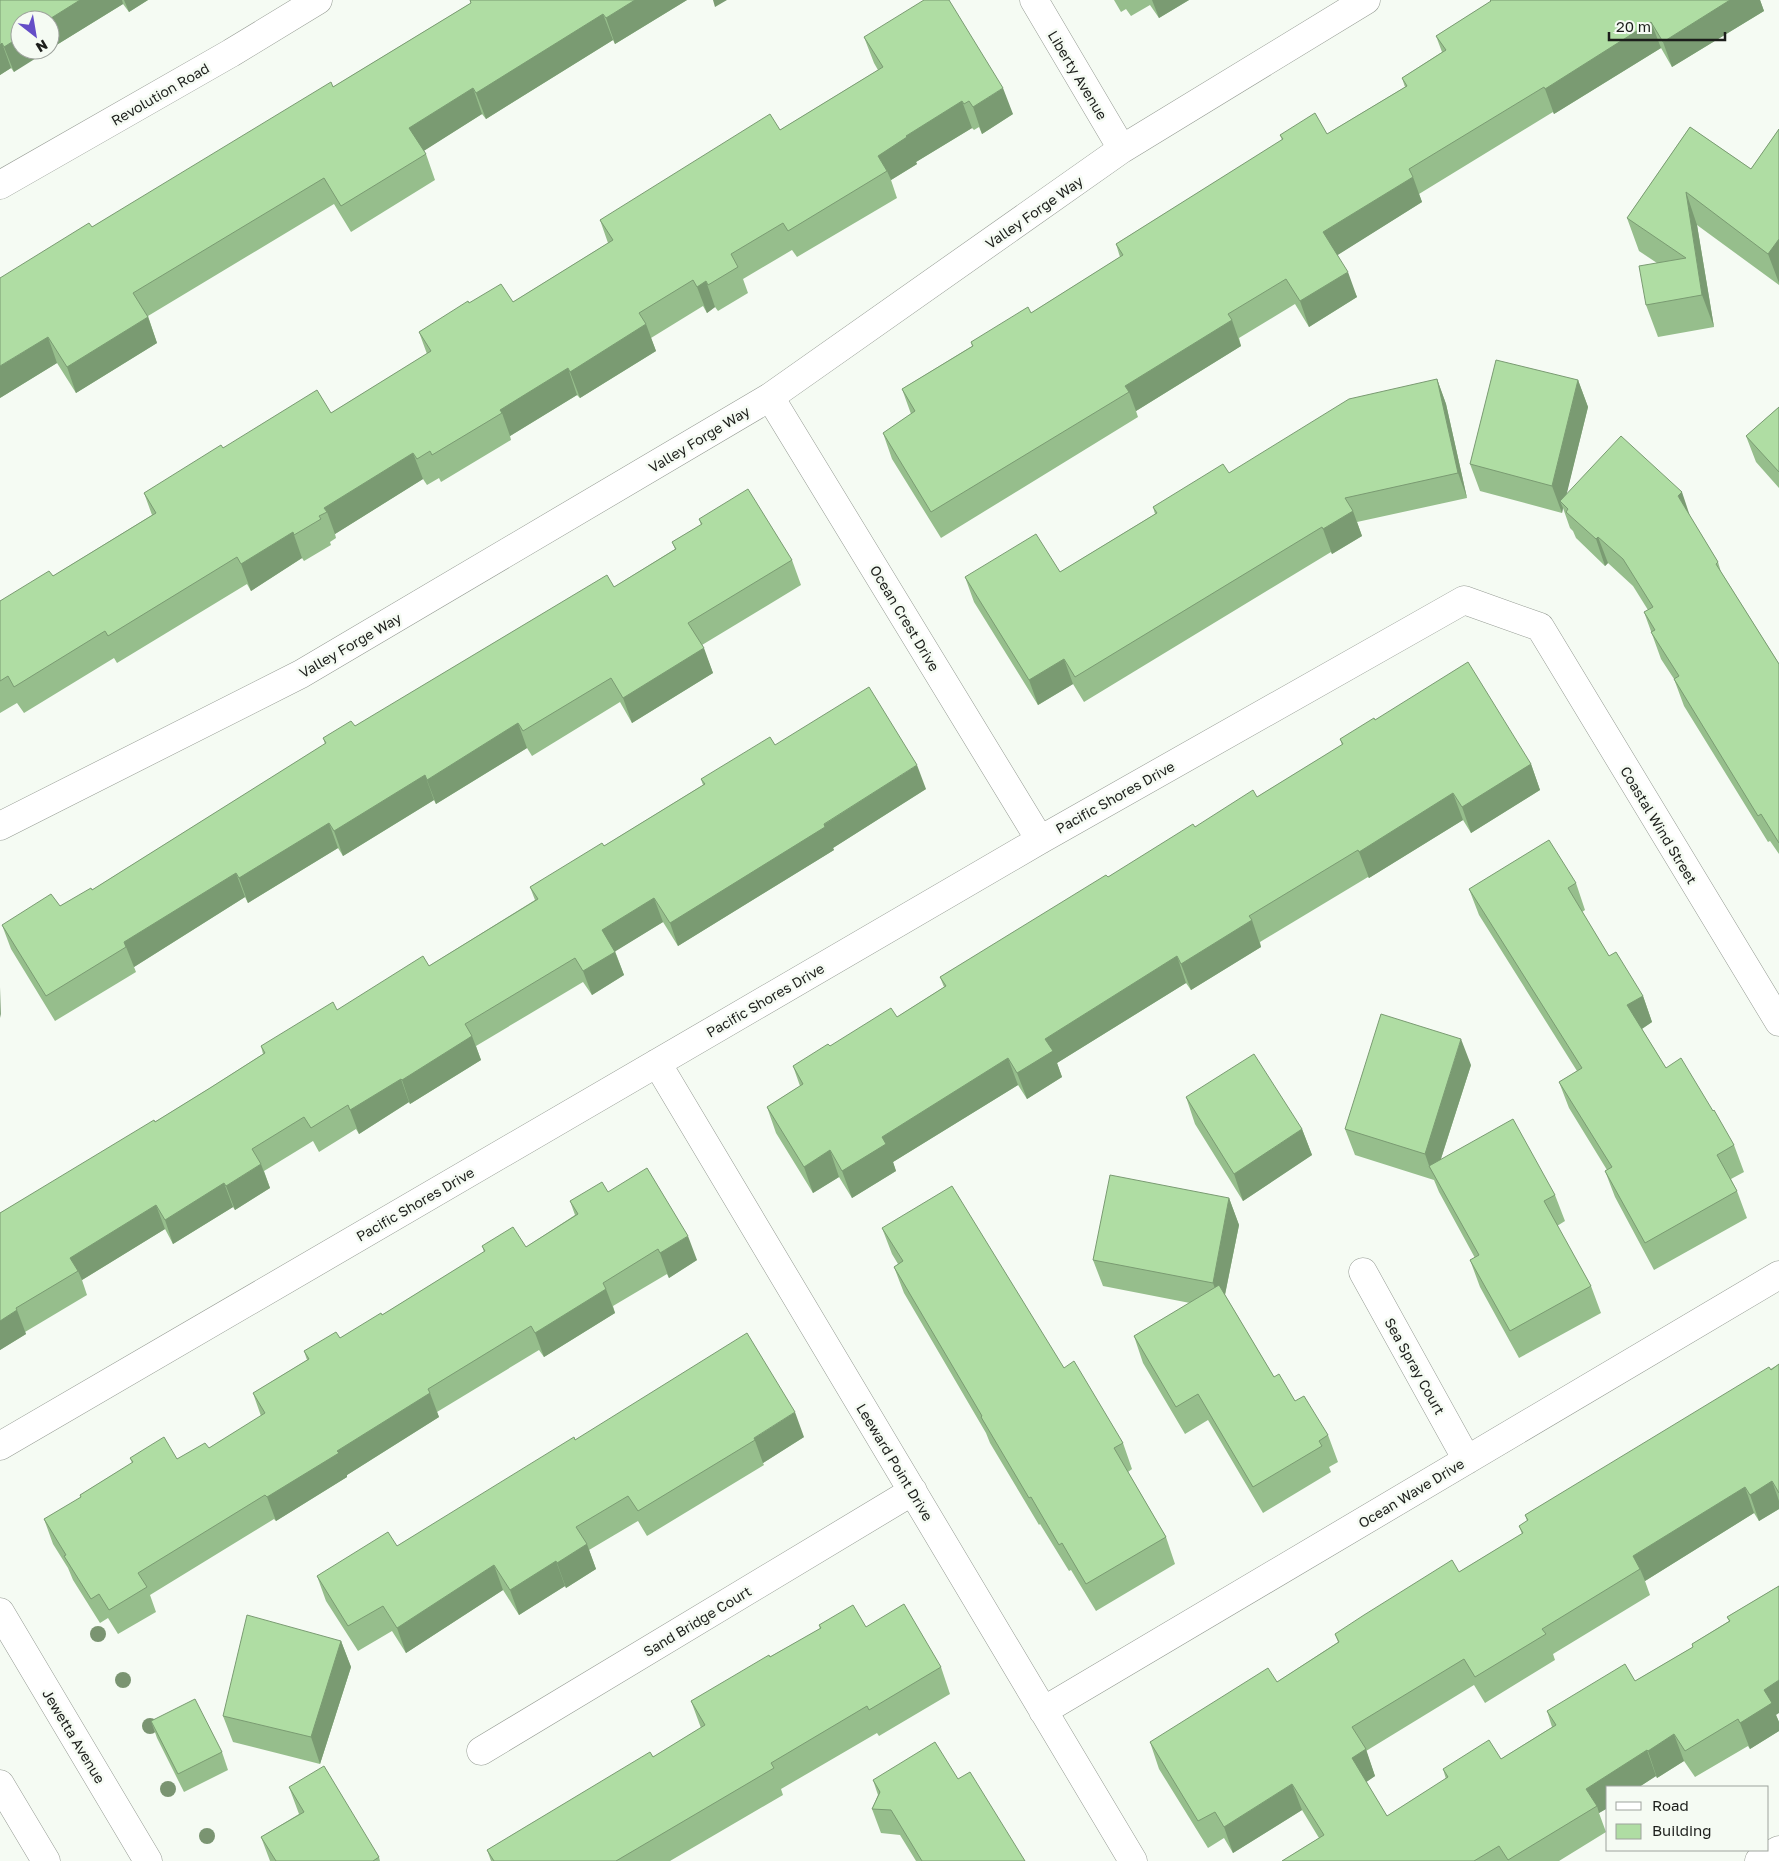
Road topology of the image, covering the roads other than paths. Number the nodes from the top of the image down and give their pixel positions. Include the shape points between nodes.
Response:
1 (318, 0) edge
2 (1034, 0) edge
3 (1366, 0) edge
4 (1122, 149) junction
5 (0, 185) edge
6 (770, 397) junction
7 (1540, 627) joint
8 (0, 826) edge
9 (1040, 840) junction
10 (1779, 1022) edge
11 (657, 1063) junction
12 (1363, 1272) dead end
13 (1779, 1275) edge
14 (0, 1446) edge
15 (1467, 1460) junction
16 (913, 1491) junction
17 (0, 1612) edge
18 (1043, 1711) junction
19 (481, 1751) dead end
20 (0, 1784) edge
21 (1779, 1850) edge
22 (46, 1861) edge
23 (148, 1861) edge
24 (1133, 1861) edge
25 (1759, 1861) edge

1 - 5 street, Revolution Road
2 - 4 street, Liberty Avenue
3 - 4 street, Valley Forge Way
4 - 6 street, Valley Forge Way
6 - 8 street, Valley Forge Way via 301,674
6 - 9 street, Ocean Crest Drive
7 - 9 street, Pacific Shores Drive via 1464,600
7 - 10 street, Coastal Wind Street
9 - 11 street, Pacific Shores Drive
11 - 14 street, Pacific Shores Drive
11 - 16 street, Leeward Point Drive
12 - 15 street, Sea Spray Court
13 - 15 street, Ocean Wave Drive
15 - 18 street, Ocean Wave Drive
16 - 18 street, Leeward Point Drive
16 - 19 street, Sand Bridge Court
17 - 23 street, Jewetta Avenue
18 - 24 street, Leeward Point Drive
20 - 22 street
21 - 25 street

